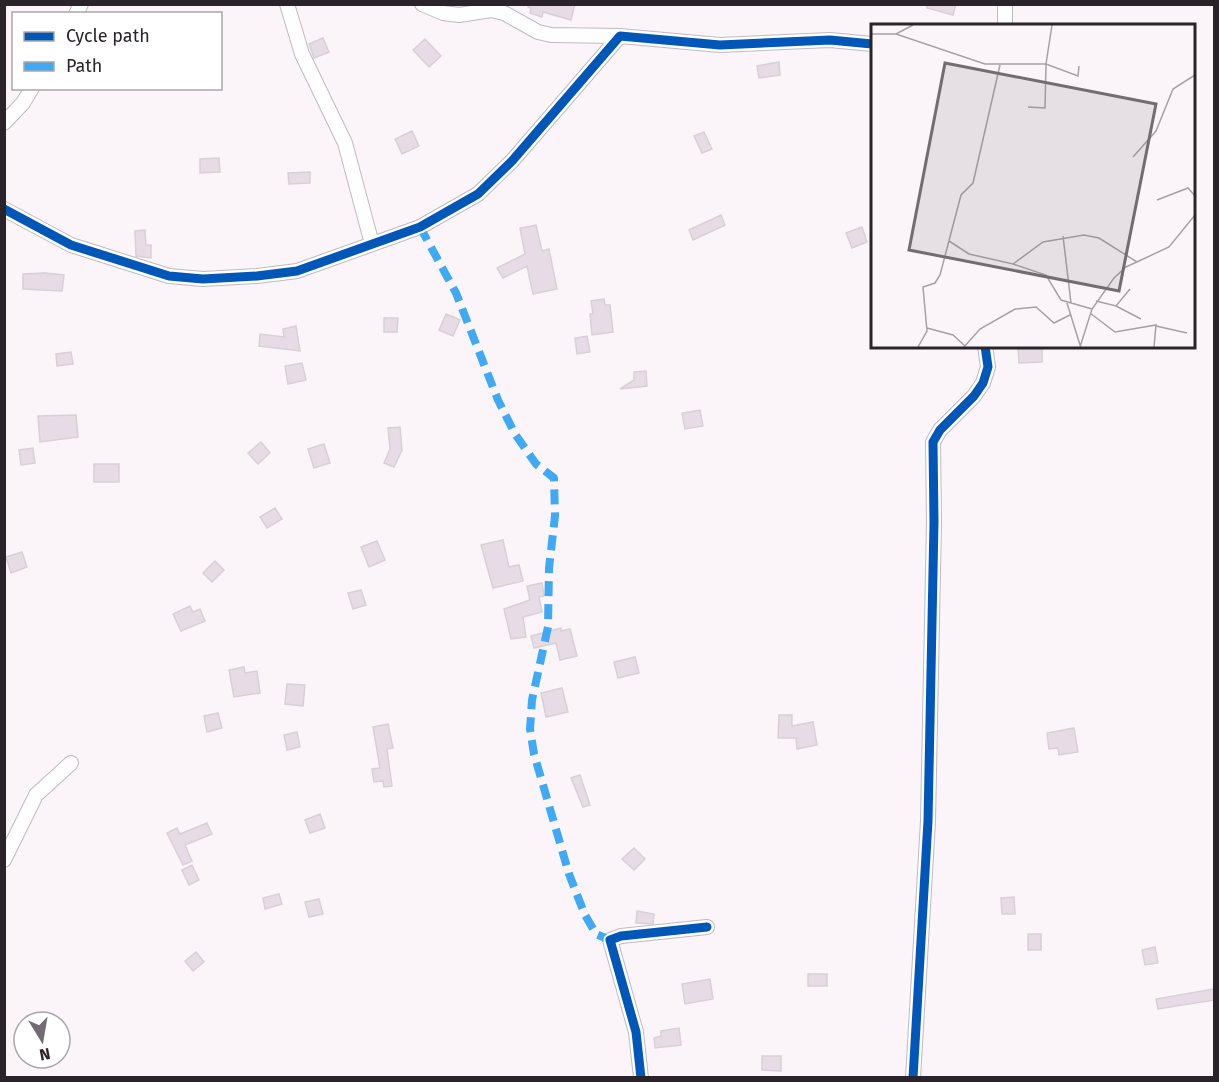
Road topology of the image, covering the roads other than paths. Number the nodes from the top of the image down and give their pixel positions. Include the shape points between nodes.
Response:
1 (287, 4) edge
2 (422, 4) edge
3 (1005, 4) edge
4 (1005, 24) edge
5 (620, 36) junction
6 (871, 44) edge
7 (31, 90) edge
8 (4, 123) edge
9 (4, 209) edge
10 (372, 244) junction
11 (985, 348) edge
12 (70, 763) dead end
13 (4, 860) edge
14 (706, 927) dead end
15 (641, 1077) edge
16 (913, 1077) edge

1 - 10 street via 302,54 345,143
2 - 5 street via 442,14 491,10 504,13 551,35
3 - 4 street
5 - 6 street via 720,45 830,40
5 - 10 street via 512,161 478,194 420,227
7 - 8 street
9 - 10 street via 71,245 169,276 202,279 297,271
11 - 16 street via 988,367 983,383 933,442 928,821
12 - 13 street via 36,795
14 - 15 street via 610,940 636,1032

